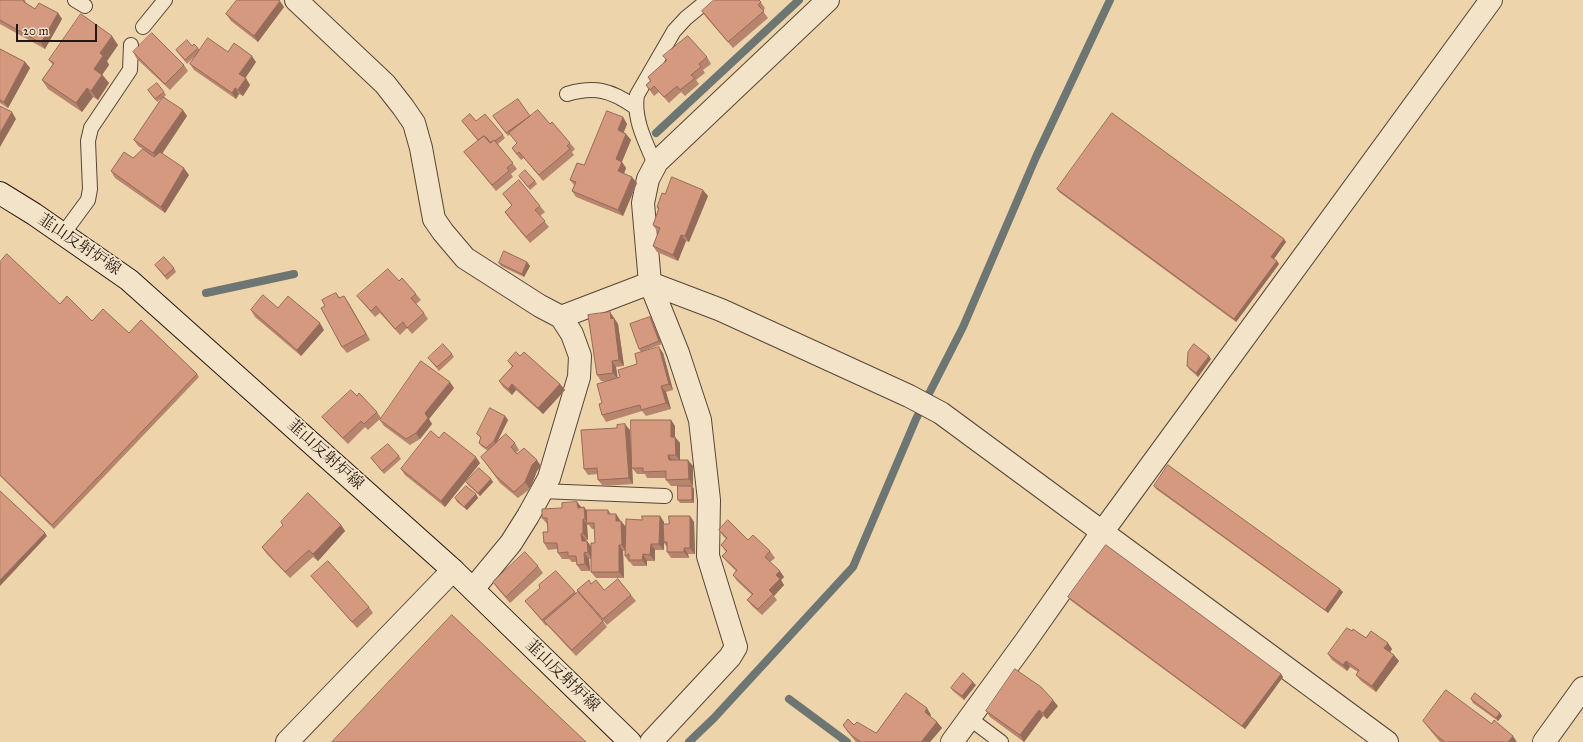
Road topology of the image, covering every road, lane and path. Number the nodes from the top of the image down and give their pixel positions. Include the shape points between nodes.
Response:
1 (165, 0) edge
2 (296, 0) edge
3 (708, 0) edge
4 (828, 0) edge
5 (1491, 0) edge
6 (143, 27) dead end
7 (131, 45) dead end
8 (567, 94) dead end
9 (635, 107) junction
10 (655, 164) junction
11 (0, 193) edge
12 (62, 234) junction
13 (650, 283) junction
14 (561, 317) junction
15 (541, 491) junction
16 (665, 496) dead end
17 (1103, 532) junction
18 (453, 570) junction
19 (473, 589) junction
20 (1583, 688) edge
21 (969, 718) junction
22 (287, 742) edge
23 (630, 742) edge
24 (650, 742) edge
25 (952, 742) edge
26 (1001, 742) edge
27 (1387, 742) edge
28 (1544, 742) edge

1 - 6 lane
2 - 14 street via 385,84 414,123 434,219 443,232 465,258
3 - 9 lane via 674,31 637,95
4 - 10 street
5 - 17 street
7 - 12 lane via 130,70 91,128 88,141 88,200
8 - 9 lane via 584,89 602,91 622,98
9 - 10 lane
10 - 13 street via 648,179 643,203
11 - 12 street, 韮山反射炉線
12 - 18 street, 韮山反射炉線 via 129,280
13 - 14 street
13 - 17 street via 721,310 941,413
13 - 24 street via 678,353 700,420 709,500 708,556 736,647
14 - 15 street via 572,334 580,356 580,377 549,478
15 - 16 lane
15 - 19 street via 511,543
17 - 21 street
17 - 27 street
18 - 19 street, 韮山反射炉線
18 - 22 street
19 - 23 street, 韮山反射炉線
20 - 28 street
21 - 25 street
21 - 26 lane

